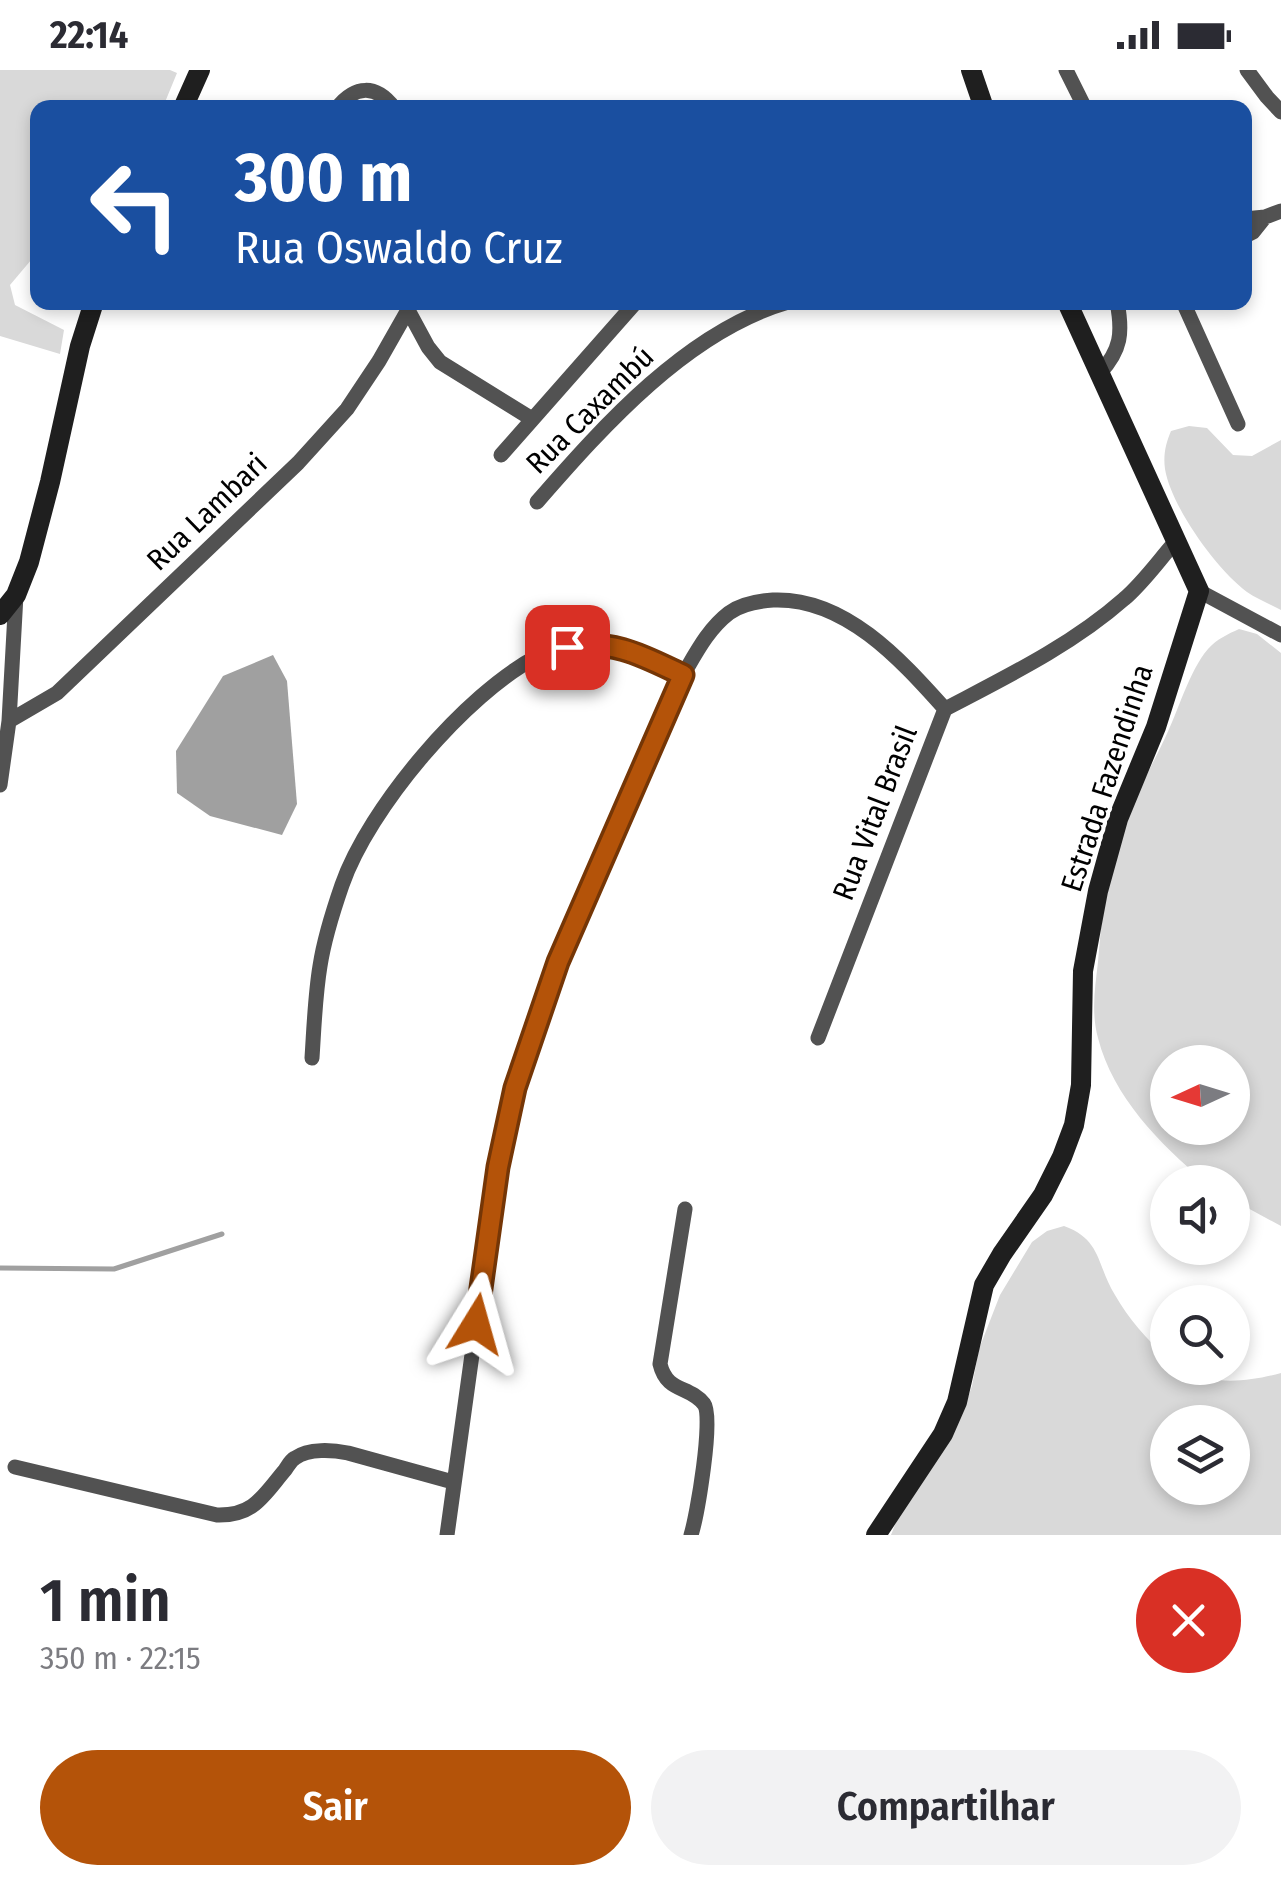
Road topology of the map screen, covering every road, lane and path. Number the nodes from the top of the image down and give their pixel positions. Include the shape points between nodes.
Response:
1 (200, 70) edge
2 (971, 70) edge
3 (1066, 70) edge
4 (1248, 70) edge
5 (187, 100) edge
6 (344, 100) edge
7 (388, 100) edge
8 (981, 100) edge
9 (1081, 100) edge
10 (1281, 112) edge
11 (1273, 214) edge
12 (1252, 232) edge
13 (91, 310) edge
14 (406, 310) edge
15 (410, 310) edge
16 (629, 310) edge
17 (760, 310) edge
18 (1071, 310) edge
19 (1117, 310) edge
20 (1186, 310) edge
21 (1100, 373) junction
22 (532, 419) junction
23 (1238, 424) dead end
24 (501, 455) dead end
25 (537, 502) dead end
26 (1176, 541) junction
27 (1199, 591) junction
28 (16, 595) junction
29 (0, 614) edge
30 (1281, 634) edge
31 (683, 675) junction
32 (944, 709) junction
33 (9, 721) junction
34 (0, 785) edge
35 (818, 1038) dead end
36 (312, 1058) dead end
37 (685, 1209) dead end
38 (15, 1467) dead end
39 (453, 1482) junction
40 (446, 1535) edge
41 (691, 1535) edge
42 (876, 1535) edge

1 - 5 street
2 - 8 street
3 - 9 street
4 - 10 street
6 - 7 street via 364,88
11 - 12 street
13 - 28 street
14 - 33 street, Rua Lambari via 347,409 298,463 57,693
15 - 22 street via 440,362
16 - 22 street, Rua Caxambú
17 - 25 street, Rua Caxambú via 688,353 607,425
18 - 21 street
19 - 21 street via 1118,348
20 - 23 street
21 - 26 street
22 - 24 street, Rua Caxambú
26 - 27 street
26 - 32 street, Rua Vital Brasil via 1089,628
27 - 30 street
27 - 42 street, Estrada Fazendinha via 1098,891 1083,971 1074,1125 1043,1195 984,1285 957,1402 943,1434
28 - 29 street
28 - 33 street
31 - 32 street via 731,611 757,602 798,602 874,638
31 - 36 street via 603,644 540,654 495,685 430,747 376,816 343,883 320,966
31 - 39 street via 558,962 515,1088
32 - 35 street, Rua Vital Brasil
33 - 34 street
37 - 41 street via 660,1364 663,1376 708,1412
38 - 39 street via 234,1515 252,1508 295,1458 315,1452 348,1453
39 - 40 street

